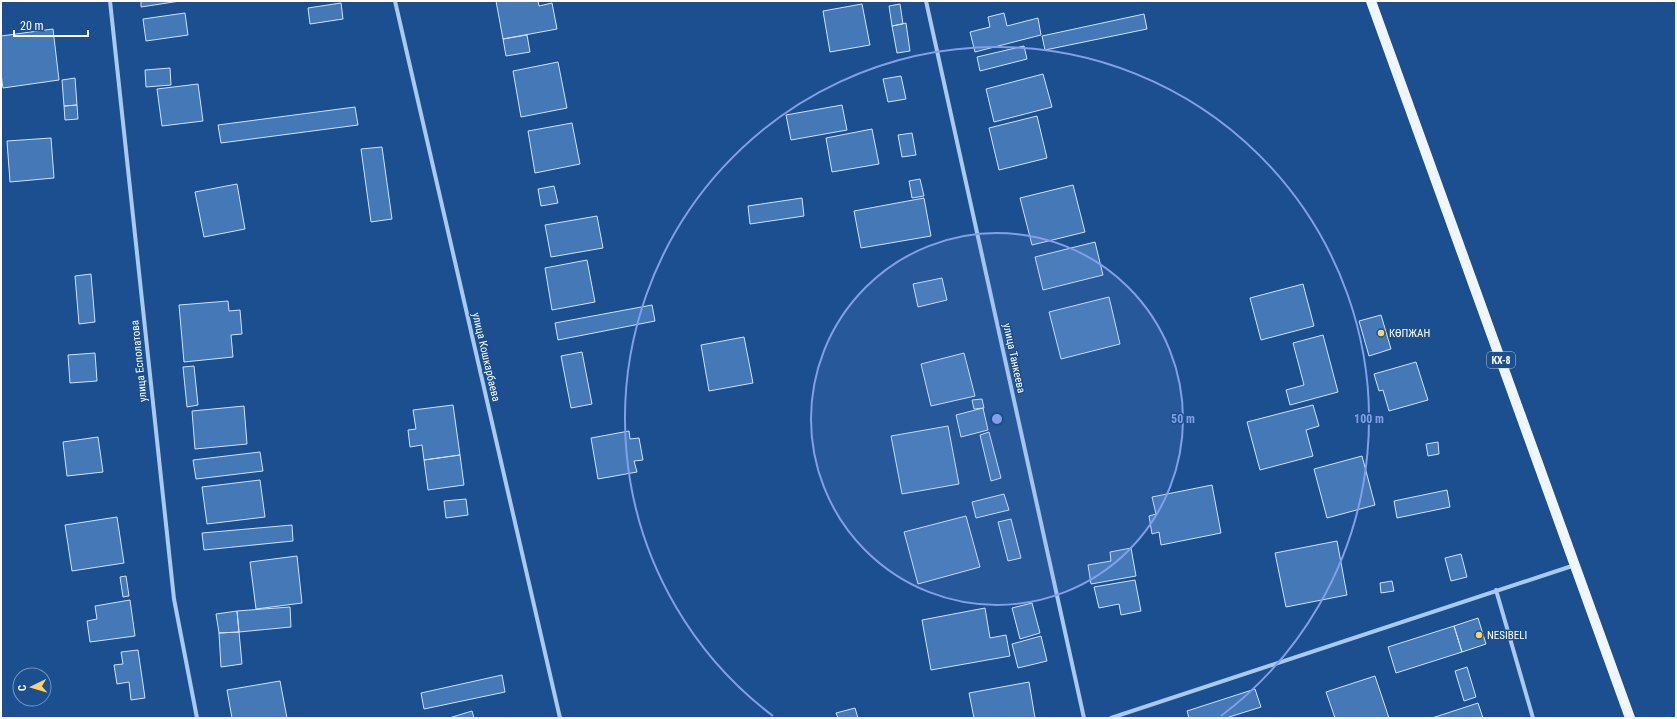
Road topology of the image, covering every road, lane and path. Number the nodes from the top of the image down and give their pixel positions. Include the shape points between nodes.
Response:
1 (110, 1) edge
2 (395, 1) edge
3 (926, 1) edge
4 (1371, 1) edge
5 (1575, 565) junction
6 (1496, 590) junction
7 (197, 718) edge
8 (560, 718) edge
9 (1084, 718) edge
10 (1111, 718) edge
11 (1533, 718) edge
12 (1630, 718) edge

1 - 7 street, улица Есполатова via 174,599
2 - 8 street, улица Кошкарбаева
3 - 9 street, улица Танкеева
4 - 5 main road, КХ-8
5 - 6 street
5 - 12 main road, КХ-8
6 - 10 street
6 - 11 street

